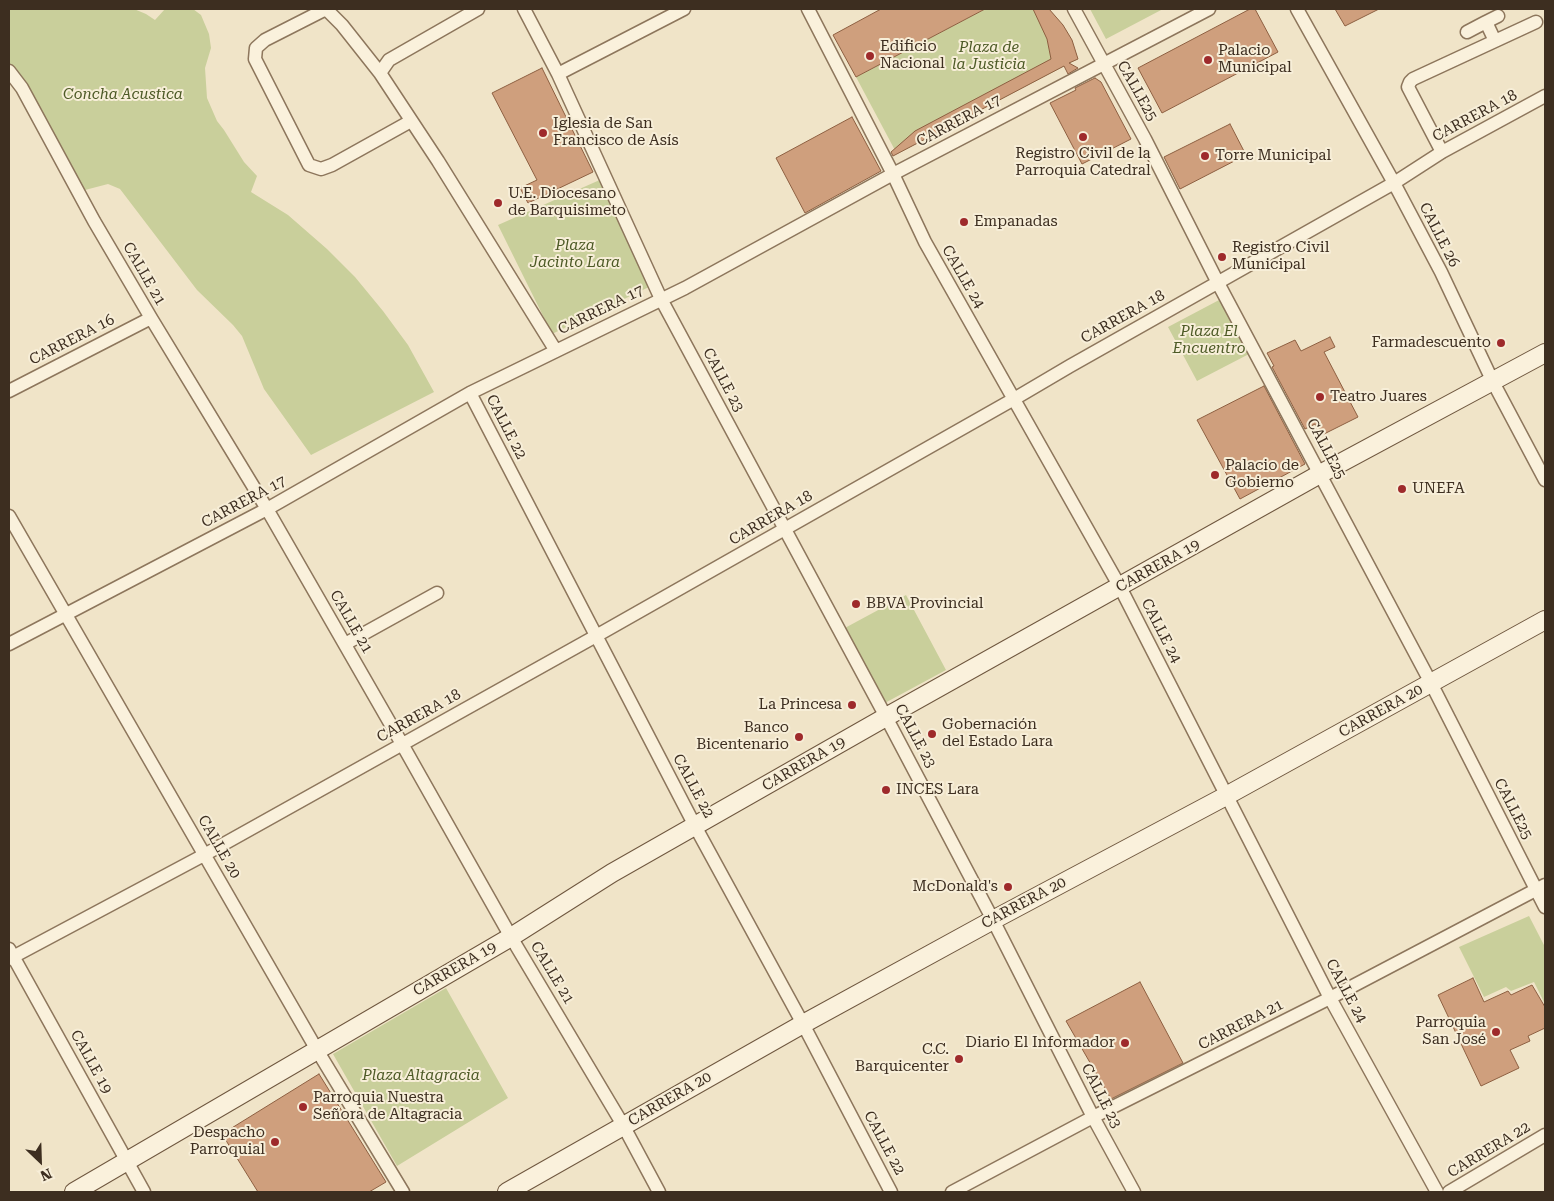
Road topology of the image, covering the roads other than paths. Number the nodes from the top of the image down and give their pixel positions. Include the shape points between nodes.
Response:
1 (326, 9) edge
2 (478, 9) edge
3 (524, 9) edge
4 (684, 9) edge
5 (808, 9) edge
6 (1074, 9) edge
7 (1210, 9) edge
8 (1297, 9) edge
9 (1498, 16) dead end
10 (1486, 22) junction
11 (1536, 22) dead end
12 (1467, 32) dead end
13 (1495, 41) junction
14 (1104, 64) junction
15 (9, 71) edge
16 (380, 73) junction
17 (558, 74) junction
18 (1545, 96) edge
19 (411, 121) junction
20 (1442, 152) junction
21 (893, 174) junction
22 (1394, 183) junction
23 (1218, 283) junction
24 (661, 299) junction
25 (151, 318) junction
26 (556, 351) junction
27 (1545, 353) edge
28 (1493, 382) junction
29 (9, 391) edge
30 (470, 393) junction
31 (1014, 399) junction
32 (1320, 474) junction
33 (1545, 480) edge
34 (267, 509) junction
35 (9, 516) edge
36 (784, 529) junction
37 (1120, 587) junction
38 (436, 593) dead end
39 (66, 615) junction
40 (1545, 620) edge
41 (596, 636) junction
42 (9, 644) edge
43 (345, 644) junction
44 (1431, 684) junction
45 (886, 717) junction
46 (402, 744) junction
47 (1226, 796) junction
48 (695, 826) junction
49 (204, 855) junction
50 (1541, 887) edge
51 (1545, 907) edge
52 (993, 920) junction
53 (511, 937) junction
54 (10, 955) edge
55 (1330, 998) junction
56 (803, 1024) junction
57 (317, 1050) junction
58 (1093, 1117) junction
59 (624, 1125) junction
60 (1545, 1135) edge
61 (128, 1161) junction
62 (74, 1192) edge
63 (144, 1192) edge
64 (403, 1192) edge
65 (507, 1192) edge
66 (659, 1192) edge
67 (891, 1192) edge
68 (952, 1192) edge
69 (1134, 1192) edge
70 (1437, 1192) edge
71 (1449, 1192) edge

1 - 16 street
1 - 19 street via 265,40 256,48 255,59 309,165 320,169 332,165
2 - 16 street via 389,60
3 - 17 street, CALLE 23
4 - 17 street
5 - 21 street, CALLE 24
6 - 14 street, CALLE25
7 - 14 street, CARRERA 17
8 - 22 street, CALLE 26
9 - 10 street
10 - 12 street
10 - 13 street
11 - 13 street
13 - 20 street via 1410,82 1408,87
14 - 21 street, CARRERA 17
14 - 23 street, CALLE25
15 - 25 street, CALLE 21 via 22,88
16 - 19 street
17 - 24 street, CALLE 23
18 - 20 street, CARRERA 18
19 - 26 street
20 - 22 street, CARRERA 18
21 - 24 street, CARRERA 17
21 - 31 street, CALLE 24 via 925,242
22 - 23 street, CARRERA 18
22 - 28 street, CALLE 26
23 - 31 street, CARRERA 18
23 - 32 street, CALLE25
24 - 26 street, CARRERA 17
24 - 36 street, CALLE 23
25 - 29 street, CARRERA 16
25 - 34 street, CALLE 21
26 - 30 street, CARRERA 17
27 - 28 street, CARRERA 19
28 - 32 street, CARRERA 19
28 - 33 street, CALLE 26
30 - 34 street, CARRERA 17
30 - 41 street, CALLE 22
31 - 36 street, CARRERA 18
31 - 37 street, CALLE 24
32 - 37 street, CARRERA 19
32 - 44 street, CALLE25
34 - 39 street, CARRERA 17
34 - 43 street, CALLE 21
35 - 39 street, CALLE 20
36 - 41 street, CARRERA 18
36 - 45 street, CALLE 23
37 - 45 street, CARRERA 19
37 - 47 street, CALLE 24
38 - 43 street
39 - 42 street, CARRERA 17
39 - 49 street, CALLE 20
40 - 44 street, CARRERA 20
41 - 46 street, CARRERA 18
41 - 48 street, CALLE 22
43 - 46 street, CALLE 21
44 - 47 street, CARRERA 20
44 - 50 street, CALLE25
45 - 48 street, CARRERA 19
45 - 52 street, CALLE 23
46 - 49 street, CARRERA 18
46 - 53 street, CALLE 21
47 - 52 street, CARRERA 20
47 - 55 street, CALLE 24
48 - 53 street, CARRERA 19 via 612,873
48 - 56 street, CALLE 22
49 - 54 street, CARRERA 18
49 - 57 street, CALLE 20
50 - 51 street, CALLE25
50 - 55 street, CARRERA 21
52 - 56 street, CARRERA 20
52 - 58 street, CALLE 23
53 - 57 street, CARRERA 19
53 - 59 street, CALLE 21
54 - 61 street, CALLE 19
55 - 58 street, CARRERA 21
55 - 70 street, CALLE 24
56 - 59 street, CARRERA 20
56 - 67 street, CALLE 22
57 - 61 street, CARRERA 19
57 - 64 street, CALLE 20
58 - 68 street, CARRERA 21
58 - 69 street, CALLE 23
59 - 65 street, CARRERA 20
59 - 66 street, CALLE 21
60 - 71 street, CARRERA 22
61 - 62 street, CARRERA 19
61 - 63 street, CALLE 19

